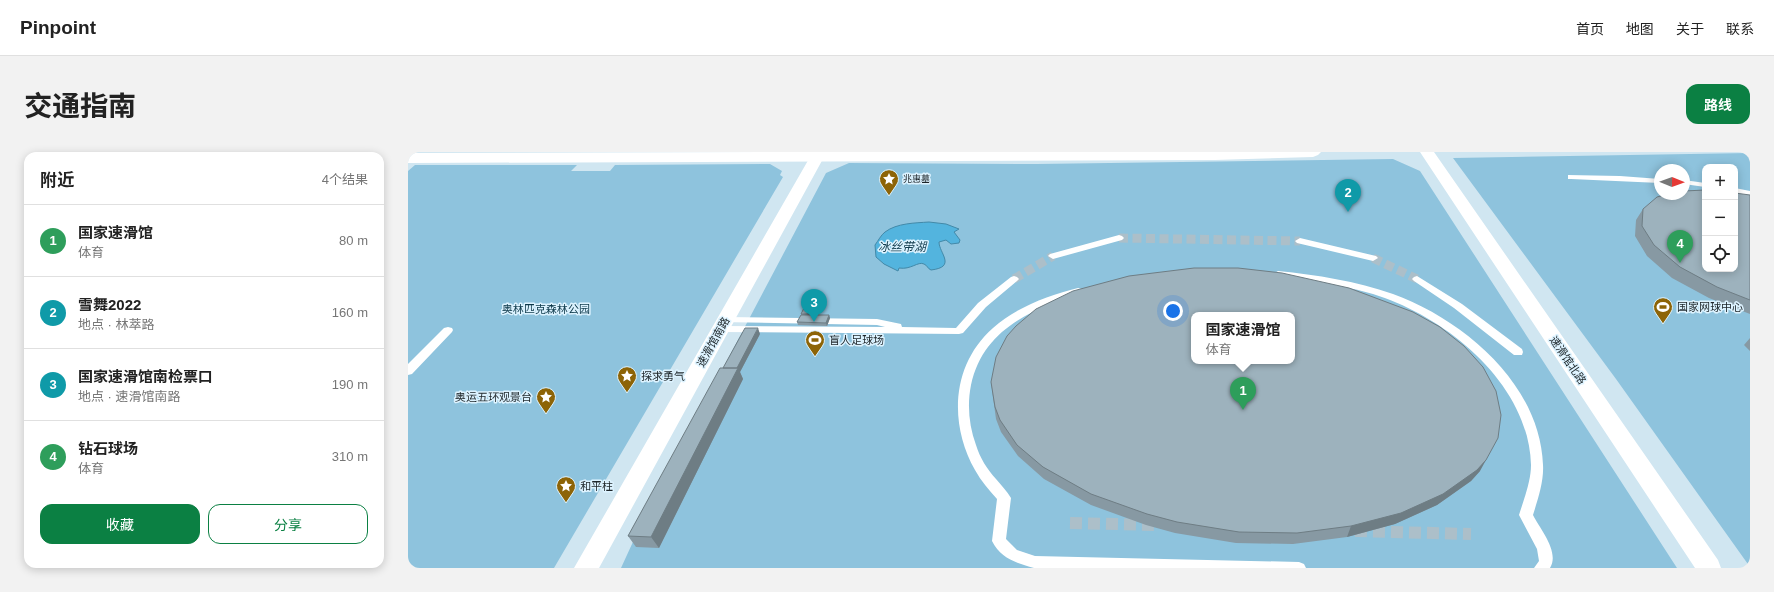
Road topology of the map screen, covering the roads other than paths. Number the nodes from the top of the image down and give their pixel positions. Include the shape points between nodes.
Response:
1 (1314, 152) edge
2 (1427, 152) edge
3 (1210, 153) edge
4 (1273, 153) edge
5 (1241, 154) edge
6 (816, 157) junction
7 (408, 158) edge
8 (1571, 177) dead end
9 (1654, 181) edge
10 (1690, 183) edge
11 (1702, 185) edge
12 (1738, 191) edge
13 (1750, 194) edge
14 (1119, 238) tunnel mouth
15 (1300, 240) tunnel mouth
16 (1053, 256) tunnel mouth
17 (1373, 258) tunnel mouth
18 (1265, 272) edge
19 (1014, 279) tunnel mouth
20 (1417, 279) tunnel mouth
21 (1087, 288) edge
22 (722, 325) junction
23 (448, 330) dead end
24 (1518, 352) dead end
25 (408, 371) edge
26 (586, 568) edge
27 (1299, 568) edge
28 (1541, 568) edge
29 (1709, 568) edge

1 - 4 main road
2 - 29 street, 速滑馆北路
3 - 5 main road
3 - 6 main road
4 - 5 main road
6 - 7 main road
6 - 22 street, 速滑馆南路
8 - 9 street
10 - 11 street
12 - 13 street
14 - 16 street
15 - 17 street
18 - 28 street via 1354,286 1391,297 1424,313 1482,354 1514,394 1533,436 1536,478 1526,515 1544,548 1546,563
19 - 22 street via 982,305 959,331
20 - 24 street via 1458,306
21 - 27 street via 1038,307 997,330 975,358 965,381 961,408 965,435 977,464 1004,498 999,541 1012,555 1035,562
22 - 26 street, 速滑馆南路
23 - 25 street

